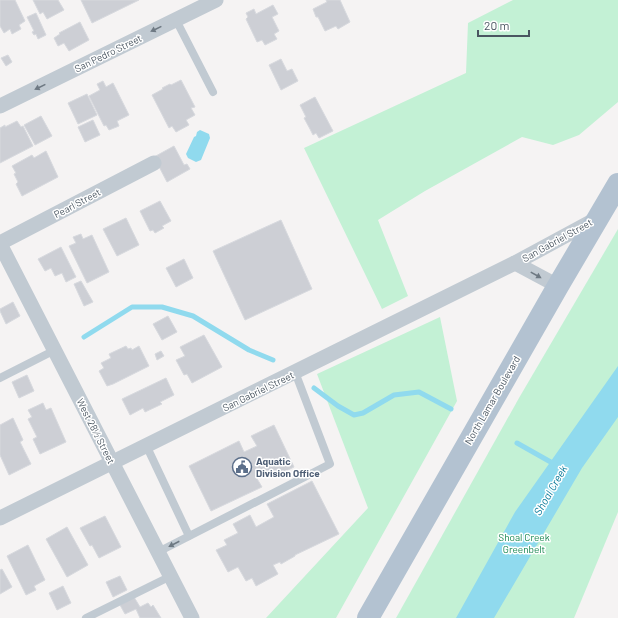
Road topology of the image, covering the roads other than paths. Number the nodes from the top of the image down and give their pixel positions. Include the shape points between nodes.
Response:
1 (216, 0) edge
2 (176, 20) junction
3 (213, 92) dead end
4 (0, 106) edge
5 (154, 163) dead end
6 (618, 184) edge
7 (598, 217) junction
8 (0, 243) edge
9 (515, 263) junction
10 (558, 286) junction
11 (55, 350) junction
12 (295, 372) junction
13 (0, 378) edge
14 (146, 445) junction
15 (112, 462) junction
16 (0, 518) edge
17 (189, 536) junction
18 (158, 552) junction
19 (171, 576) junction
20 (86, 618) edge
21 (192, 618) edge
22 (368, 618) edge

1 - 2 street, San Pedro Street
2 - 3 lane
2 -> 4 street, San Pedro Street
5 - 8 street, Pearl Street
6 - 7 main road, North Lamar Boulevard
7 - 9 street, San Gabriel Street
7 - 10 main road, North Lamar Boulevard
8 - 11 street, West 28½ Street
9 -> 10 street, San Gabriel Street
9 - 12 street, San Gabriel Street
10 - 22 main road, North Lamar Boulevard
11 - 13 lane
11 - 15 street, West 28½ Street
12 - 14 street, San Gabriel Street
12 - 17 lane via 330,464
14 - 15 street, San Gabriel Street
14 - 17 lane
15 - 16 street, San Gabriel Street
15 - 18 street, West 28½ Street
17 -> 18 lane
18 - 19 street, West 28½ Street
19 - 20 lane
19 - 21 street, West 28½ Street

